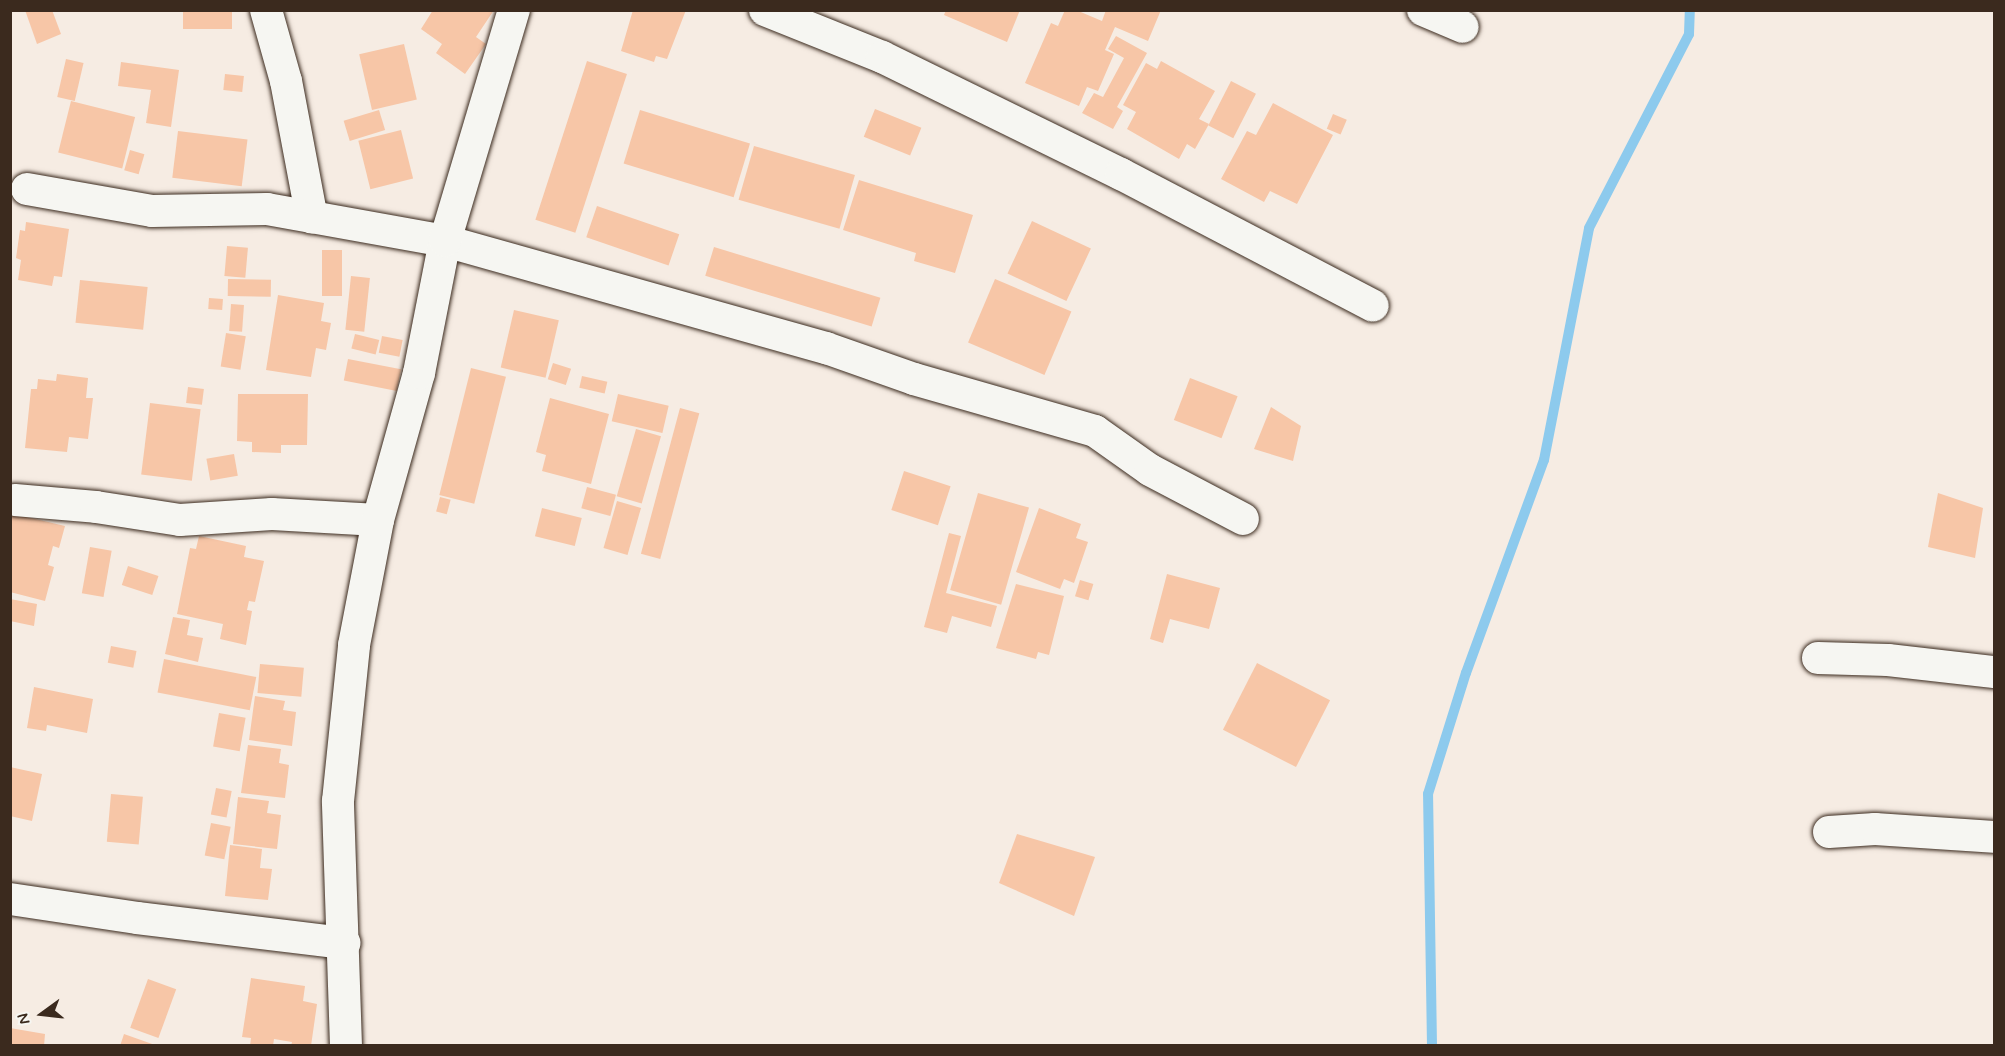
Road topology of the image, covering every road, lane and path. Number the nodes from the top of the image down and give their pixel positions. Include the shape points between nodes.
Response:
1 (266, 10) edge
2 (514, 10) edge
3 (765, 10) edge
4 (1423, 10) edge
5 (1463, 27) dead end
6 (27, 189) dead end
7 (312, 218) junction
8 (445, 241) junction
9 (1373, 306) dead end
10 (15, 500) dead end
11 (1243, 519) dead end
12 (378, 520) junction
13 (1818, 658) dead end
14 (1995, 672) edge
15 (1829, 832) dead end
16 (1995, 837) edge
17 (10, 898) edge
18 (345, 943) junction
19 (346, 1046) edge

1 - 7 street via 286,81
2 - 8 street
3 - 9 street via 882,57 1121,174
4 - 5 street
6 - 7 street via 152,211 267,209
7 - 8 street
8 - 11 street via 826,348 914,379 1095,431 1150,470
8 - 12 street via 419,373
10 - 12 street via 180,520 272,514
12 - 18 street via 354,645 338,801
13 - 14 street via 1888,660
15 - 16 street via 1875,829
17 - 18 street
18 - 19 street

